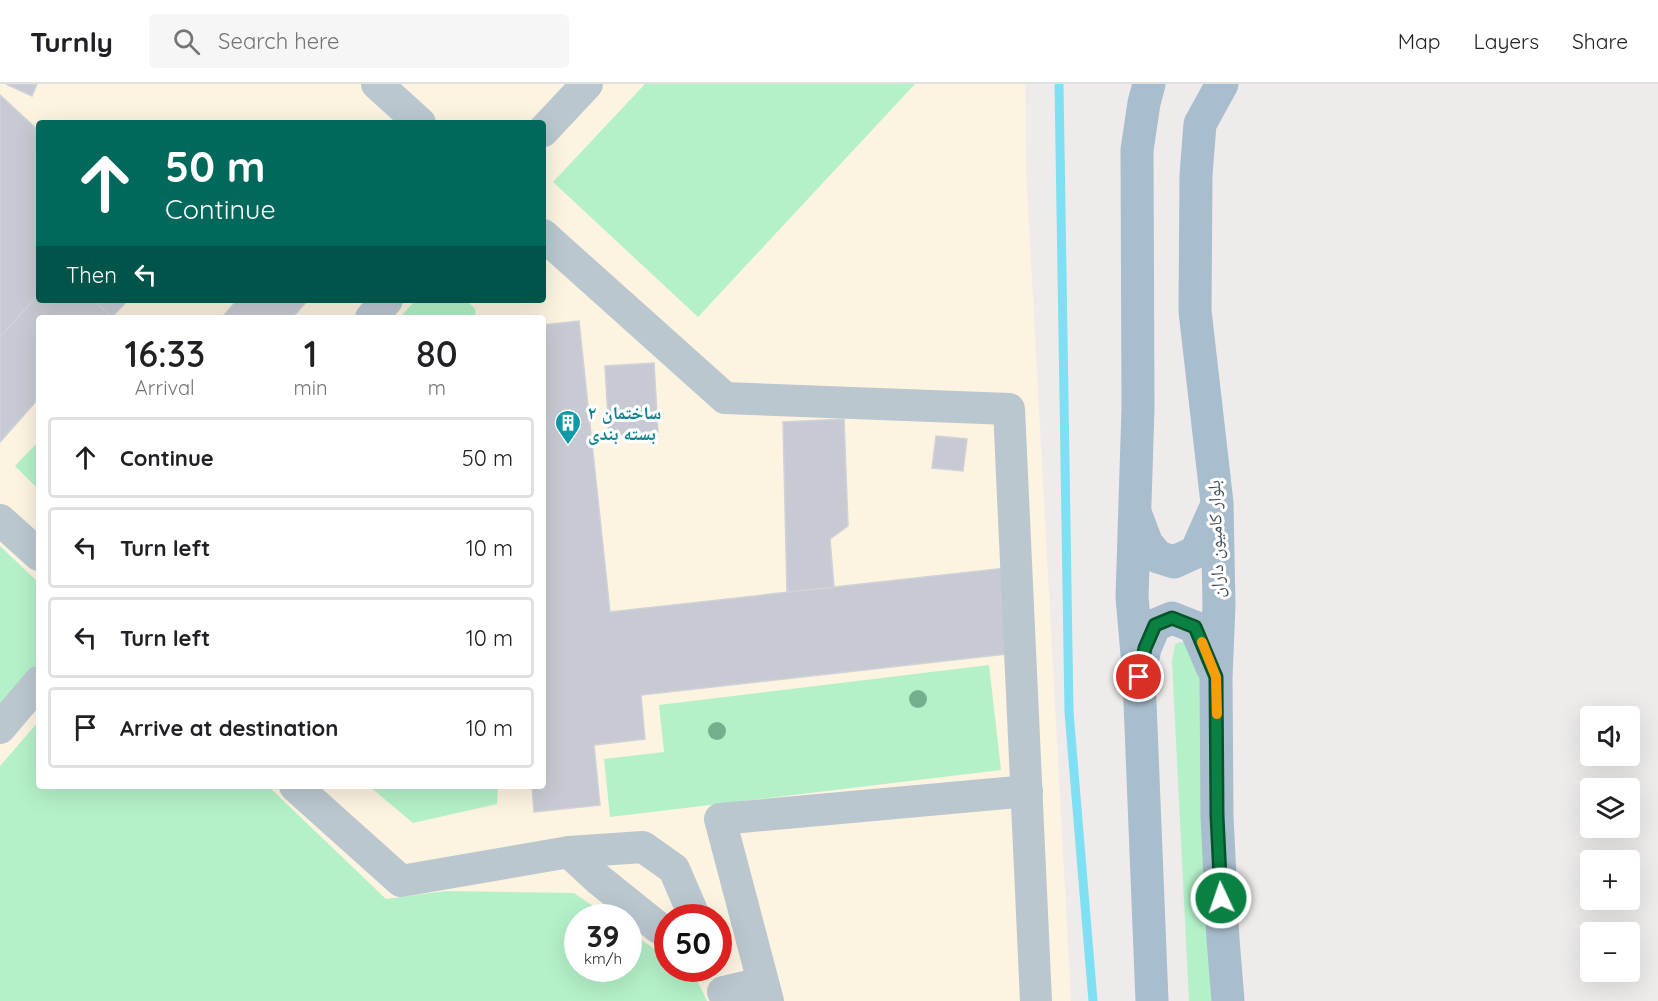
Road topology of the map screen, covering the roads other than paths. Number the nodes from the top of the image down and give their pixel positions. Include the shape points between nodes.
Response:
1 (377, 84) edge
2 (587, 84) edge
3 (1149, 84) edge
4 (1222, 84) edge
5 (417, 120) edge
6 (546, 128) edge
7 (546, 238) edge
8 (384, 303) edge
9 (373, 315) edge
10 (1217, 503) junction
11 (1135, 513) junction
12 (0, 520) edge
13 (36, 552) edge
14 (1139, 677) junction
15 (1216, 677) junction
16 (36, 686) edge
17 (0, 728) edge
18 (298, 789) edge
19 (1027, 791) junction
20 (569, 852) junction
21 (689, 904) edge
22 (743, 905) junction
23 (732, 910) edge
24 (654, 924) edge
25 (721, 987) edge
26 (765, 992) edge
27 (1036, 1001) edge
28 (1152, 1001) edge
29 (1228, 1001) edge

1 - 5 lane
2 - 6 lane
3 - 11 main road via 1137,150
4 - 10 main road, بلوار کامیون داران via 1200,124 1196,175 1196,311
7 - 19 lane via 724,398 1009,409
8 - 9 lane
10 - 11 main road via 1196,552 1174,562 1158,557 1147,544
10 - 15 main road, بلوار کامیون داران
11 - 14 main road via 1132,597
12 - 13 lane
14 - 15 main road via 1155,625 1172,618 1195,627
14 - 28 main road
15 - 29 main road, بلوار کامیون داران via 1217,816
16 - 17 lane
18 - 20 lane via 401,881
19 - 22 lane via 720,819
19 - 27 lane
20 - 21 lane via 644,848 674,869
20 - 24 lane
22 - 23 lane
22 - 26 lane
25 - 26 lane

